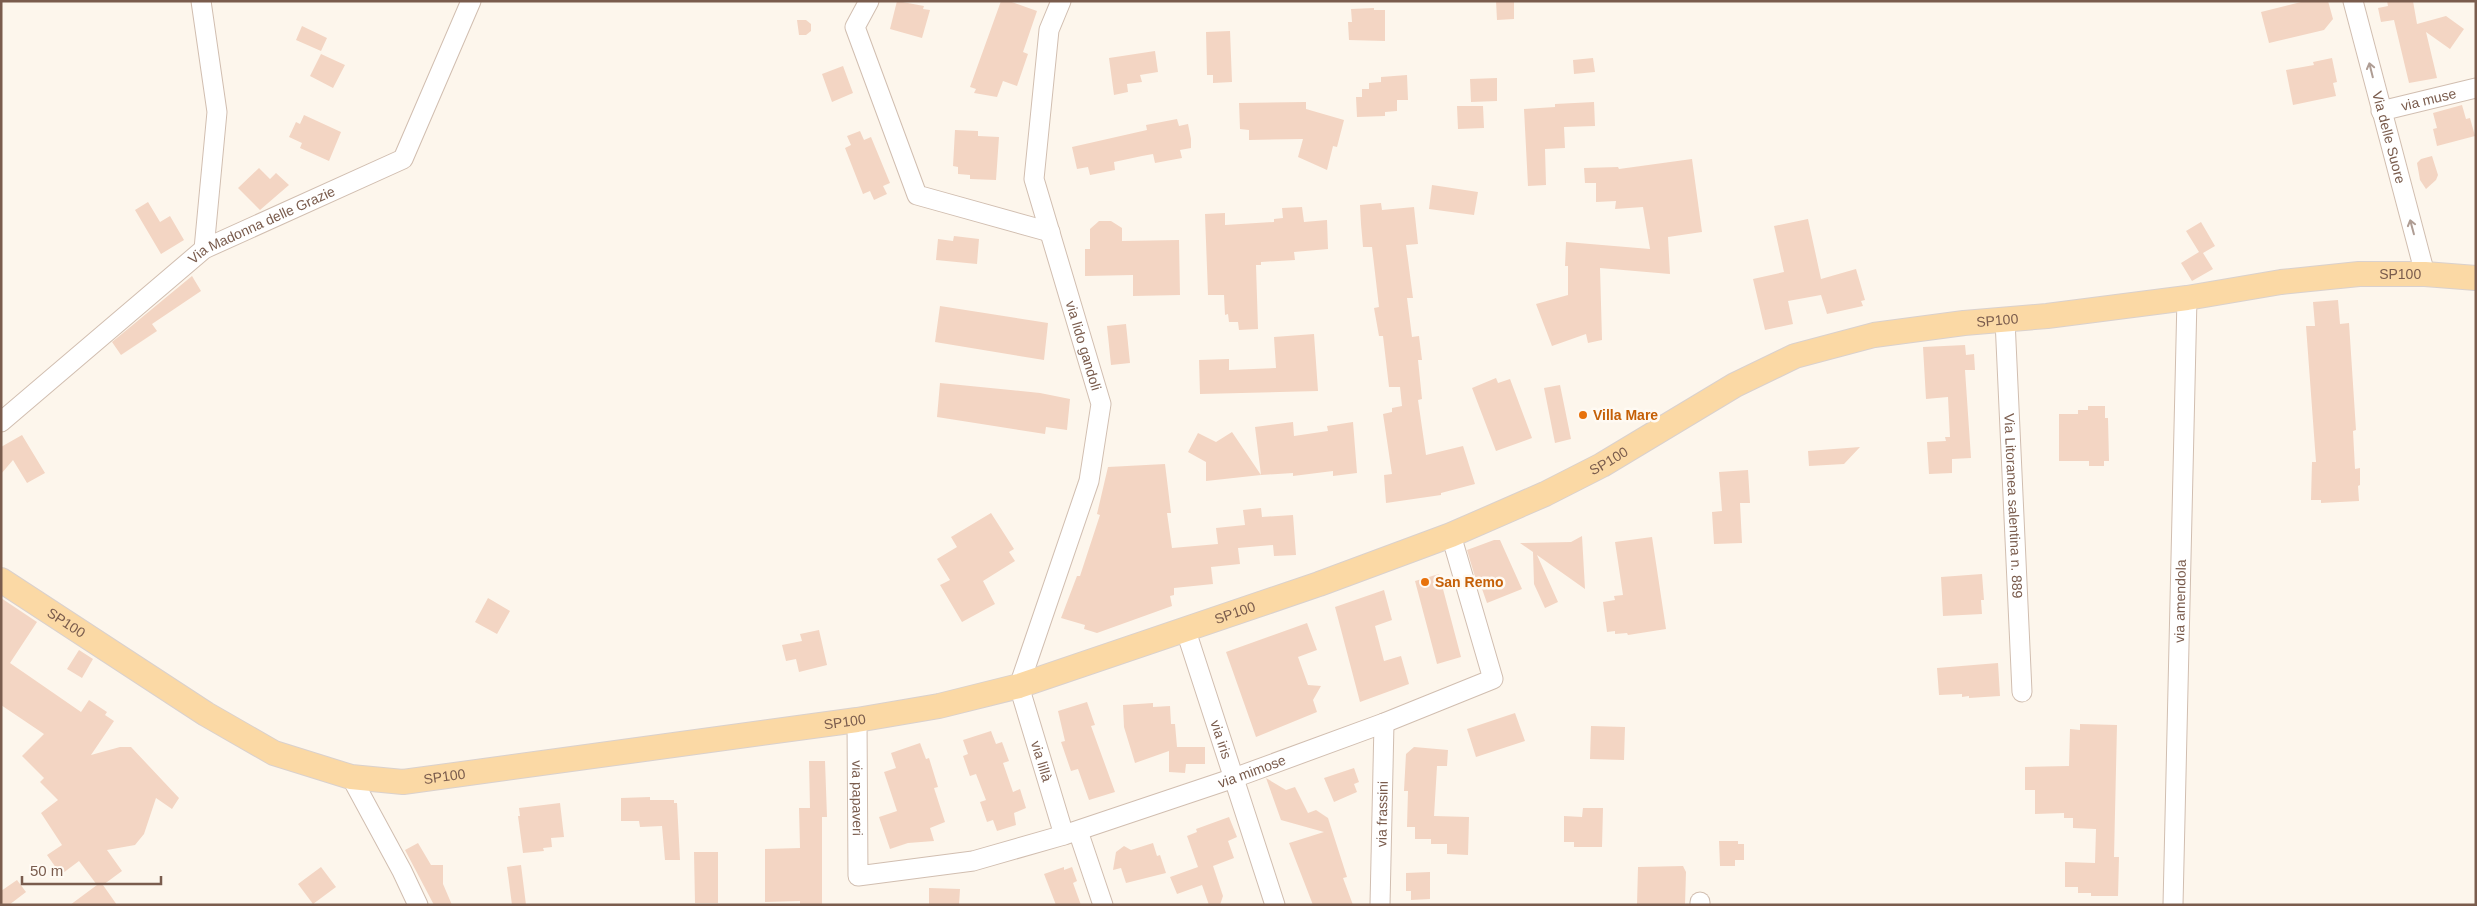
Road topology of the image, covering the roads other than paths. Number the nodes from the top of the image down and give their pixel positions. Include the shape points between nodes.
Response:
1 (201, 1) edge
2 (471, 1) edge
3 (868, 1) edge
4 (1061, 1) edge
5 (2353, 1) edge
6 (2476, 88) edge
7 (2381, 111) junction
8 (1050, 232) junction
9 (204, 249) junction
10 (2425, 274) junction
11 (2476, 278) edge
12 (2187, 298) junction
13 (2005, 320) junction
14 (1, 422) edge
15 (1451, 535) junction
16 (1, 580) edge
17 (1186, 631) junction
18 (1019, 686) junction
19 (2022, 692) dead end
20 (857, 720) junction
21 (1384, 723) junction
22 (351, 776) junction
23 (1234, 778) junction
24 (1071, 833) junction
25 (858, 876) joint
26 (418, 905) edge
27 (1103, 905) edge
28 (1275, 905) edge
29 (1380, 905) edge
30 (2173, 905) edge

1 - 9 street via 217,112
2 - 9 street, Via Madonna delle Grazie via 403,159
3 - 8 street via 855,27 917,195
4 - 8 street, via lido gandoli via 1049,30 1034,179
7 -> 5 street, Via delle Suore
6 - 7 street, via muse
10 -> 7 street, Via delle Suore
8 - 18 street, via lido gandoli via 1101,404 1089,482
9 - 14 street, Via Madonna delle Grazie
10 - 11 main road, SP100 / SP100
10 - 12 main road, SP100 / SP100 via 2359,274 2281,282
12 - 13 main road, SP100 / SP100
12 - 30 street, via amendola
13 - 15 main road, SP100 / SP100 via 1874,335 1795,356 1735,385 1602,465
13 - 19 street, Via Litoranea salentina n. 889
15 - 17 main road, SP100 / SP100
15 - 21 street, via mimose via 1493,679
16 - 22 main road, SP100 / SP100 via 206,714 274,753
17 - 18 main road, SP100 / SP100
17 - 23 street, via iris
18 - 20 main road, SP100 / SP100 via 940,706
18 - 24 street, via lillà
20 - 22 main road, SP100 / SP100 via 403,782
20 - 25 street, via papaveri
21 - 23 street, via mimose
21 - 29 street, via frassini
22 - 26 street
23 - 24 street, via mimose
23 - 28 street, via iris
24 - 25 street, via mimose via 973,861
24 - 27 street, via lillà

